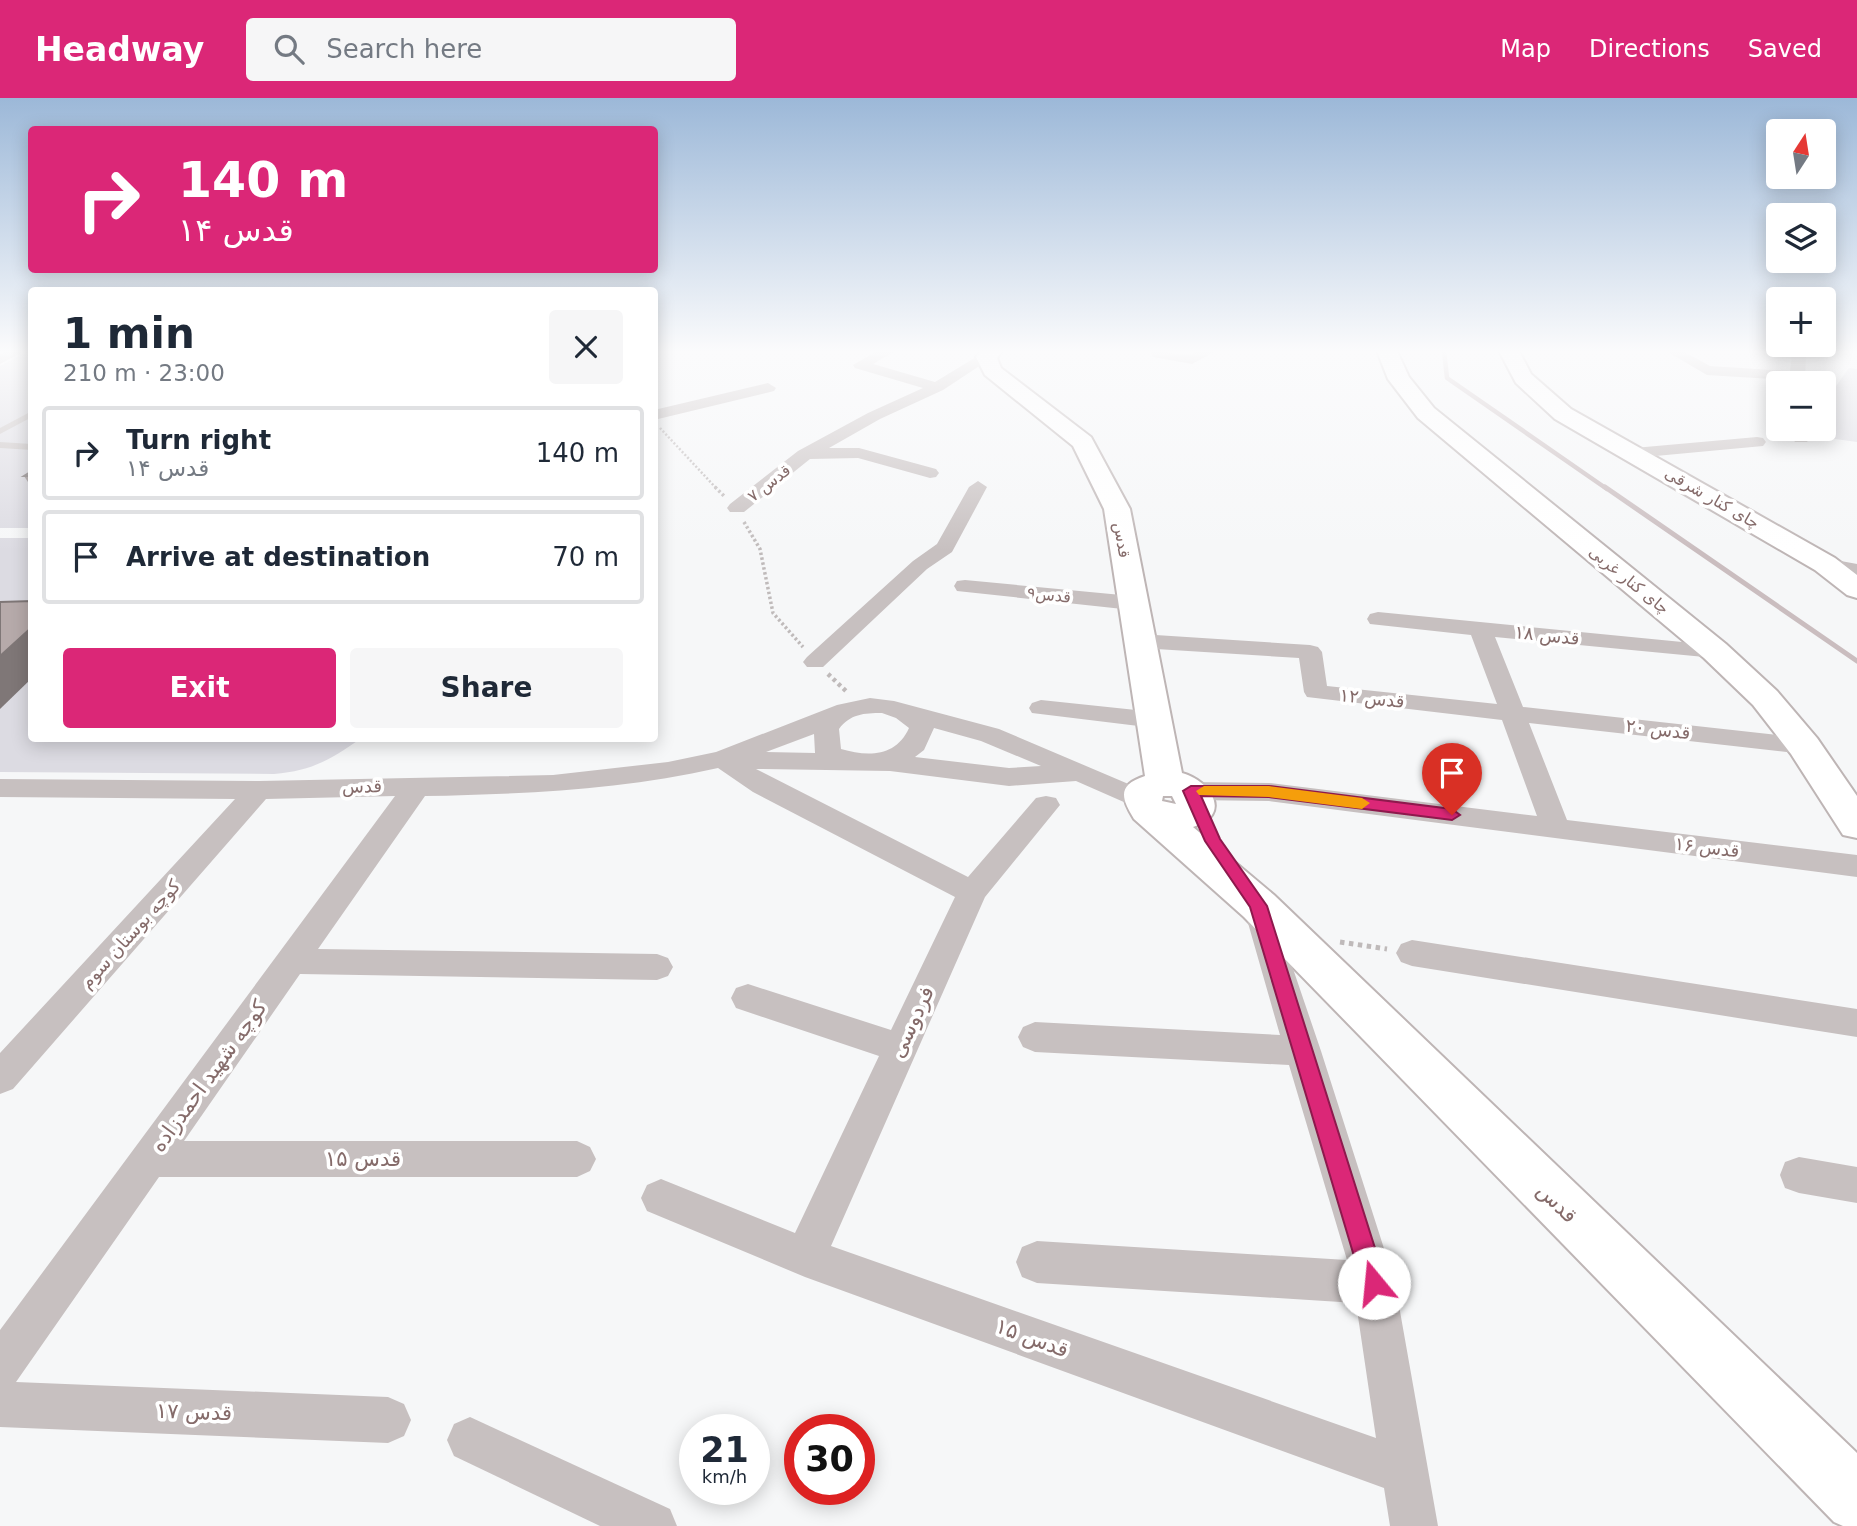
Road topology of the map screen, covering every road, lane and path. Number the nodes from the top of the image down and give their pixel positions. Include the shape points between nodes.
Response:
1 (23, 418) edge
2 (871, 418) edge
3 (1052, 418) edge
4 (1432, 418) edge
5 (1570, 418) edge
6 (658, 426) edge
7 (0, 431) edge
8 (1757, 442) dead end
9 (0, 445) edge
10 (28, 447) edge
11 (1634, 453) junction
12 (804, 455) junction
13 (930, 473) dead end
14 (978, 487) dead end
15 (737, 508) junction
16 (1825, 564) junction
17 (1857, 570) edge
18 (965, 586) dead end
19 (1857, 589) edge
20 (1132, 603) junction
21 (1378, 619) dead end
22 (1480, 628) junction
23 (1140, 641) junction
24 (1715, 651) junction
25 (816, 662) junction
26 (860, 705) junction
27 (892, 708) junction
28 (1041, 708) dead end
29 (1513, 712) junction
30 (836, 716) junction
31 (1155, 720) junction
32 (1804, 746) junction
33 (722, 759) junction
34 (890, 762) junction
35 (858, 763) junction
36 (1080, 772) junction
37 (418, 785) junction
38 (13, 788) edge
39 (259, 790) junction
40 (1168, 797) junction
41 (1046, 805) dead end
42 (0, 810) edge
43 (1857, 825) edge
44 (1556, 828) junction
45 (1857, 866) edge
46 (972, 892) junction
47 (1271, 920) junction
48 (1412, 953) joint
49 (292, 961) junction
50 (657, 967) dead end
51 (748, 998) dead end
52 (1857, 1023) edge
53 (1035, 1037) dead end
54 (900, 1048) junction
55 (1304, 1051) junction
56 (0, 1078) edge
57 (149, 1159) junction
58 (577, 1159) dead end
59 (1799, 1175) dead end
60 (1857, 1185) edge
61 (661, 1198) dead end
62 (805, 1257) junction
63 (1037, 1262) dead end
64 (1374, 1283) junction
65 (0, 1367) edge
66 (0, 1404) edge
67 (388, 1420) dead end
68 (470, 1440) dead end
69 (1406, 1472) junction
70 (1857, 1499) edge
71 (653, 1526) edge
72 (1414, 1526) edge

1 - 7 lane
2 - 12 street, قدس ۷
3 - 20 street, قدس via 1083,442 1117,509
4 - 24 street, چای کنار غربی
5 - 11 street, چای کنار شرقی
6 - 15 path
8 - 11 street
9 - 10 lane
11 - 16 street, چای کنار شرقی
12 - 13 street via 859,453
12 - 15 street, قدس ۷
14 - 25 street via 945,548 920,565
15 - 25 path via 760,549 773,614
16 - 17 street
16 - 19 street, چای کنار شرقی
18 - 20 street, قدس۹
20 - 23 street, قدس
21 - 22 street, قدس ۱۸
22 - 24 street, قدس ۱۸
22 - 29 street
23 - 29 street, قدس ۱۲ via 1310,652 1317,692
23 - 31 street, قدس
24 - 32 street, چای کنار غربی via 1765,698
25 - 26 path
26 - 27 street
26 - 30 street
27 - 34 street via 915,717 922,727 915,744
27 - 36 street, قدس via 990,735
28 - 31 street
29 - 32 street, قدس ۲۰
29 - 44 street
30 - 33 street
30 - 35 street via 826,729 828,754
31 - 40 street, قدس
32 - 43 street, چای کنار غربی
33 - 35 street
33 - 37 street, قدس via 668,771 553,784
33 - 46 street via 763,786
34 - 35 street
34 - 36 street via 1009,777
36 - 40 street, قدس
37 - 39 street, قدس
37 - 49 street, کوچه شهید احمدزاده
38 - 39 street, قدس
38 - 42 street
39 - 56 street, کوچه بوستان سوم
40 - 44 street, قدس ۱۶ via 1269,792
40 - 47 street, قدس
41 - 46 street, فردوسی
44 - 45 street, قدس ۱۶
46 - 54 street, فردوسی
47 - 48 path
47 - 55 street
47 - 70 street, قدس
48 - 52 street
49 - 50 street
49 - 57 street, کوچه شهید احمدزاده
51 - 54 street
53 - 55 street
54 - 62 street, فردوسی
55 - 64 street
57 - 58 street, قدس ۱۵
57 - 65 street, کوچه شهید احمدزاده
59 - 60 street
61 - 62 street, قدس ۱۵
62 - 69 street, قدس ۱۵
63 - 64 street
64 - 69 street
66 - 67 street, قدس ۱۷
68 - 71 street
69 - 72 street

